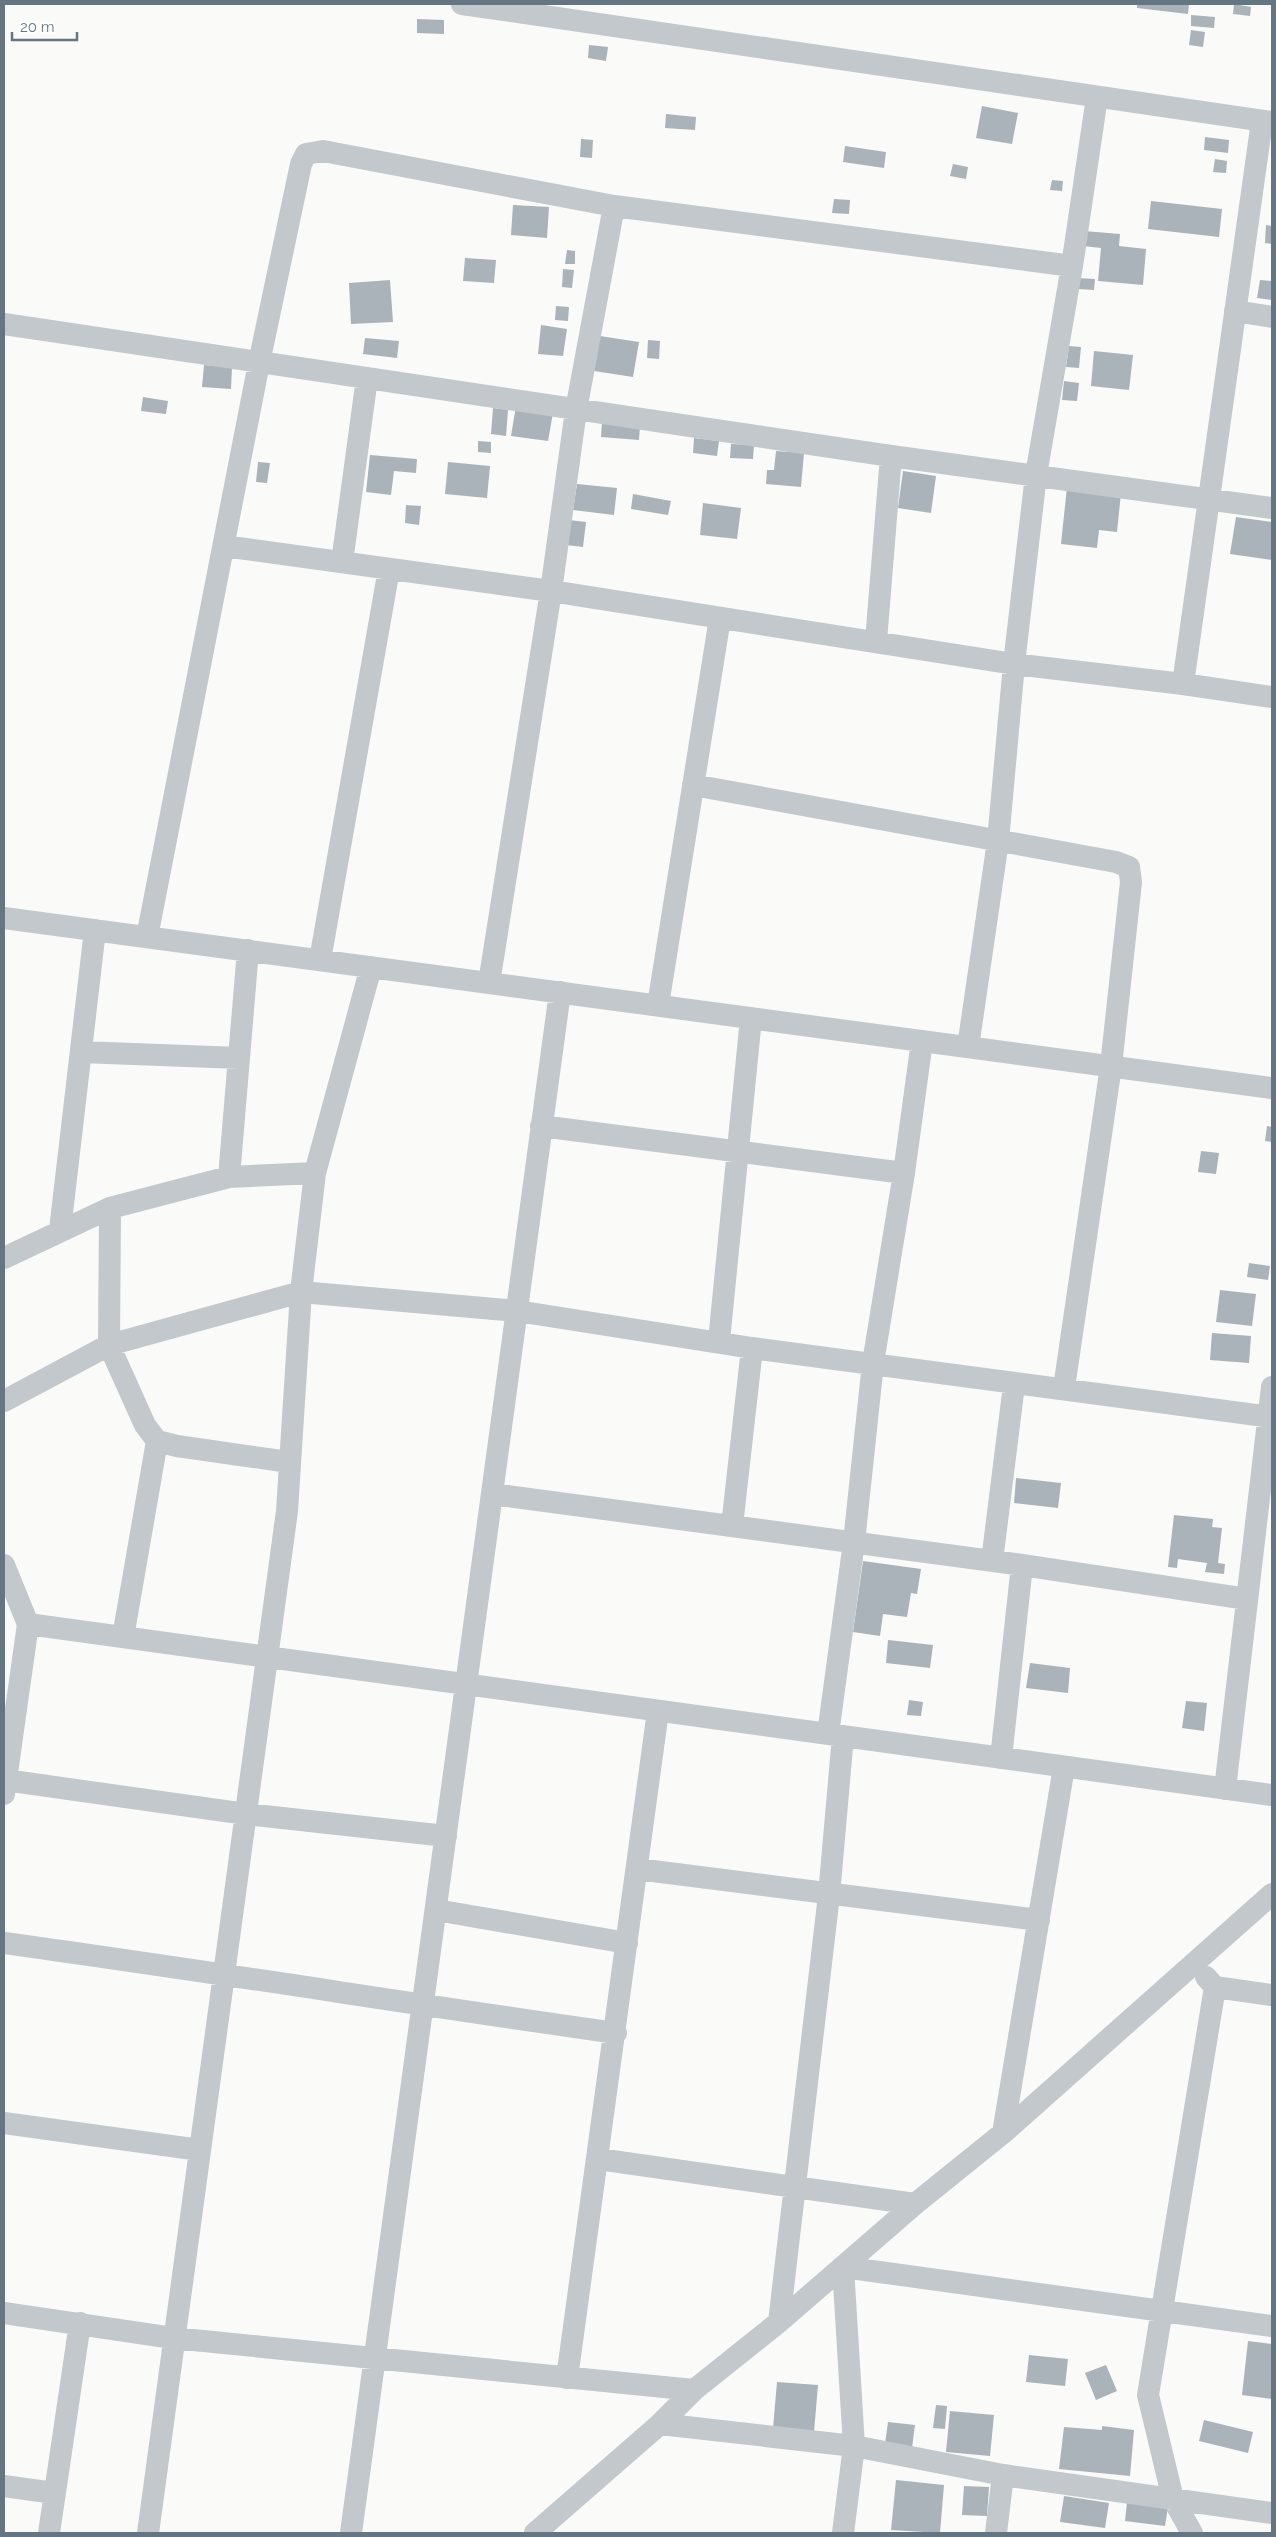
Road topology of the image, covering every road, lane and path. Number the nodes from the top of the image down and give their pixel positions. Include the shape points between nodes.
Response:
1 (462, 4) edge
2 (1098, 97) junction
3 (1267, 122) edge
4 (614, 206) junction
5 (1072, 266) junction
6 (1234, 311) junction
7 (1272, 318) edge
8 (4, 324) edge
9 (259, 363) junction
10 (367, 378) junction
11 (576, 410) junction
12 (891, 456) junction
13 (1036, 474) junction
14 (1208, 498) junction
15 (1272, 508) edge
16 (224, 546) junction
17 (342, 562) junction
18 (389, 569) junction
19 (551, 591) junction
20 (720, 618) junction
21 (876, 641) junction
22 (1014, 664) junction
23 (1183, 684) junction
24 (1272, 697) edge
25 (693, 785) junction
26 (998, 841) junction
27 (4, 918) edge
28 (95, 930) junction
29 (147, 937) junction
30 (248, 950) junction
31 (320, 960) junction
32 (371, 967) junction
33 (489, 983) junction
34 (560, 992) junction
35 (658, 1005) junction
36 (751, 1018) junction
37 (922, 1041) junction
38 (968, 1047) junction
39 (81, 1052) junction
40 (239, 1058) junction
41 (1111, 1066) junction
42 (1272, 1088) edge
43 (542, 1126) junction
44 (739, 1150) junction
45 (315, 1173) junction
46 (904, 1173) junction
47 (229, 1177) junction
48 (110, 1208) junction
49 (60, 1230) junction
50 (4, 1258) edge
51 (301, 1292) junction
52 (517, 1310) junction
53 (719, 1341) junction
54 (109, 1345) junction
55 (752, 1348) junction
56 (873, 1363) junction
57 (1014, 1385) junction
58 (1272, 1387) edge
59 (1064, 1388) junction
60 (4, 1402) edge
61 (1270, 1417) edge
62 (157, 1441) junction
63 (289, 1462) junction
64 (492, 1494) junction
65 (732, 1526) junction
66 (854, 1542) junction
67 (992, 1561) junction
68 (4, 1565) edge
69 (1022, 1565) junction
70 (1247, 1599) junction
71 (11, 1603) edge
72 (28, 1624) junction
73 (123, 1637) junction
74 (267, 1657) junction
75 (466, 1684) junction
76 (658, 1711) junction
77 (836, 1735) junction
78 (1001, 1758) junction
79 (1064, 1767) junction
80 (5, 1787) edge
81 (1224, 1789) junction
82 (1272, 1795) edge
83 (246, 1814) junction
84 (446, 1836) junction
85 (637, 1869) junction
86 (829, 1894) junction
87 (1272, 1894) edge
88 (436, 1910) junction
89 (1039, 1920) junction
90 (4, 1943) edge
91 (627, 1943) junction
92 (1195, 1964) junction
93 (224, 1973) junction
94 (1215, 1987) junction
95 (1272, 1995) edge
96 (423, 2006) junction
97 (616, 2033) junction
98 (4, 2123) edge
99 (1003, 2133) junction
100 (200, 2150) junction
101 (598, 2159) junction
102 (795, 2188) junction
103 (915, 2204) junction
104 (843, 2267) junction
105 (1160, 2312) junction
106 (4, 2313) edge
107 (779, 2322) junction
108 (80, 2323) junction
109 (1272, 2326) edge
110 (173, 2338) junction
111 (374, 2359) junction
112 (567, 2378) junction
113 (694, 2390) junction
114 (660, 2424) junction
115 (854, 2446) junction
116 (1003, 2475) junction
117 (4, 2486) edge
118 (54, 2493) junction
119 (1173, 2499) junction
120 (1272, 2513) edge
121 (49, 2533) edge
122 (148, 2533) edge
123 (351, 2533) edge
124 (535, 2533) edge
125 (843, 2533) edge
126 (996, 2533) edge
127 (1192, 2533) edge

1 - 2 street
2 - 3 street
2 - 5 street
3 - 6 street
4 - 5 street
4 - 9 street via 323,151 306,154 300,164
4 - 11 street
5 - 13 street
6 - 7 street
6 - 14 street
8 - 9 street
9 - 10 street
9 - 16 street
10 - 11 street
10 - 17 street
11 - 12 street
11 - 19 street
12 - 13 street
12 - 21 street
13 - 14 street
13 - 22 street
14 - 15 street
14 - 23 street
16 - 17 street
16 - 29 street
17 - 18 street
18 - 19 street
18 - 31 street
19 - 20 street
19 - 33 street
20 - 21 street
20 - 25 street
21 - 22 street
22 - 23 street
22 - 26 street
23 - 24 street
25 - 26 street
25 - 35 street
26 - 38 street
26 - 41 street via 1129,867 1131,882
27 - 28 street
28 - 29 street
28 - 39 street
29 - 30 street
30 - 31 street
30 - 40 street
31 - 32 street
32 - 33 street
32 - 45 street
33 - 34 street
34 - 35 street
34 - 43 street
35 - 36 street
36 - 37 street
36 - 44 street
37 - 38 street
37 - 46 street
38 - 41 street
39 - 40 street
39 - 49 street
40 - 47 street
41 - 42 street
41 - 59 street
43 - 44 street
43 - 52 street
44 - 46 street
44 - 53 street
45 - 47 street
45 - 51 street
46 - 56 street
47 - 48 street
48 - 49 street
48 - 54 street
49 - 50 street
51 - 52 street
51 - 54 street
51 - 63 street
52 - 53 street
52 - 64 street
53 - 55 street
54 - 60 street
54 - 62 street via 145,1425
55 - 56 street
55 - 65 street
56 - 57 street
56 - 66 street
57 - 59 street
57 - 67 street
58 - 61 street
59 - 61 street
61 - 70 street
62 - 63 street
62 - 73 street
63 - 74 street via 287,1511
64 - 65 street
64 - 75 street
65 - 66 street
66 - 67 street
66 - 77 street
67 - 69 street
68 - 71 street
69 - 70 street
69 - 78 street
70 - 81 street
71 - 72 street
72 - 73 street
72 - 80 street
73 - 74 street
74 - 75 street
74 - 83 street
75 - 76 street
75 - 84 street
76 - 77 street
76 - 85 street
77 - 78 street
77 - 86 street
78 - 79 street
79 - 81 street
79 - 89 street
80 - 83 street
81 - 82 street
83 - 84 street
83 - 93 street
84 - 88 street
85 - 86 street
85 - 91 street
86 - 89 street
86 - 102 street
87 - 92 street
88 - 91 street
88 - 96 street
89 - 99 street
90 - 93 street
91 - 97 street
92 - 94 street
92 - 99 street
93 - 96 street
93 - 100 street
94 - 95 street
94 - 105 street
96 - 97 street
96 - 111 street
97 - 101 street
98 - 100 street
99 - 103 street
100 - 110 street
101 - 102 street
101 - 112 street
102 - 103 street
102 - 107 street
103 - 104 street
104 - 105 street
104 - 107 street
104 - 115 street
105 - 109 street
105 - 119 street via 1148,2395
106 - 108 street
107 - 113 street
108 - 110 street
108 - 118 street
110 - 111 street
110 - 122 street
111 - 112 street
111 - 123 street
112 - 113 street
113 - 114 street
114 - 115 street
114 - 124 street
115 - 116 street
115 - 125 street
116 - 119 street
116 - 126 street
117 - 118 street
118 - 121 street
119 - 120 street
119 - 127 street

